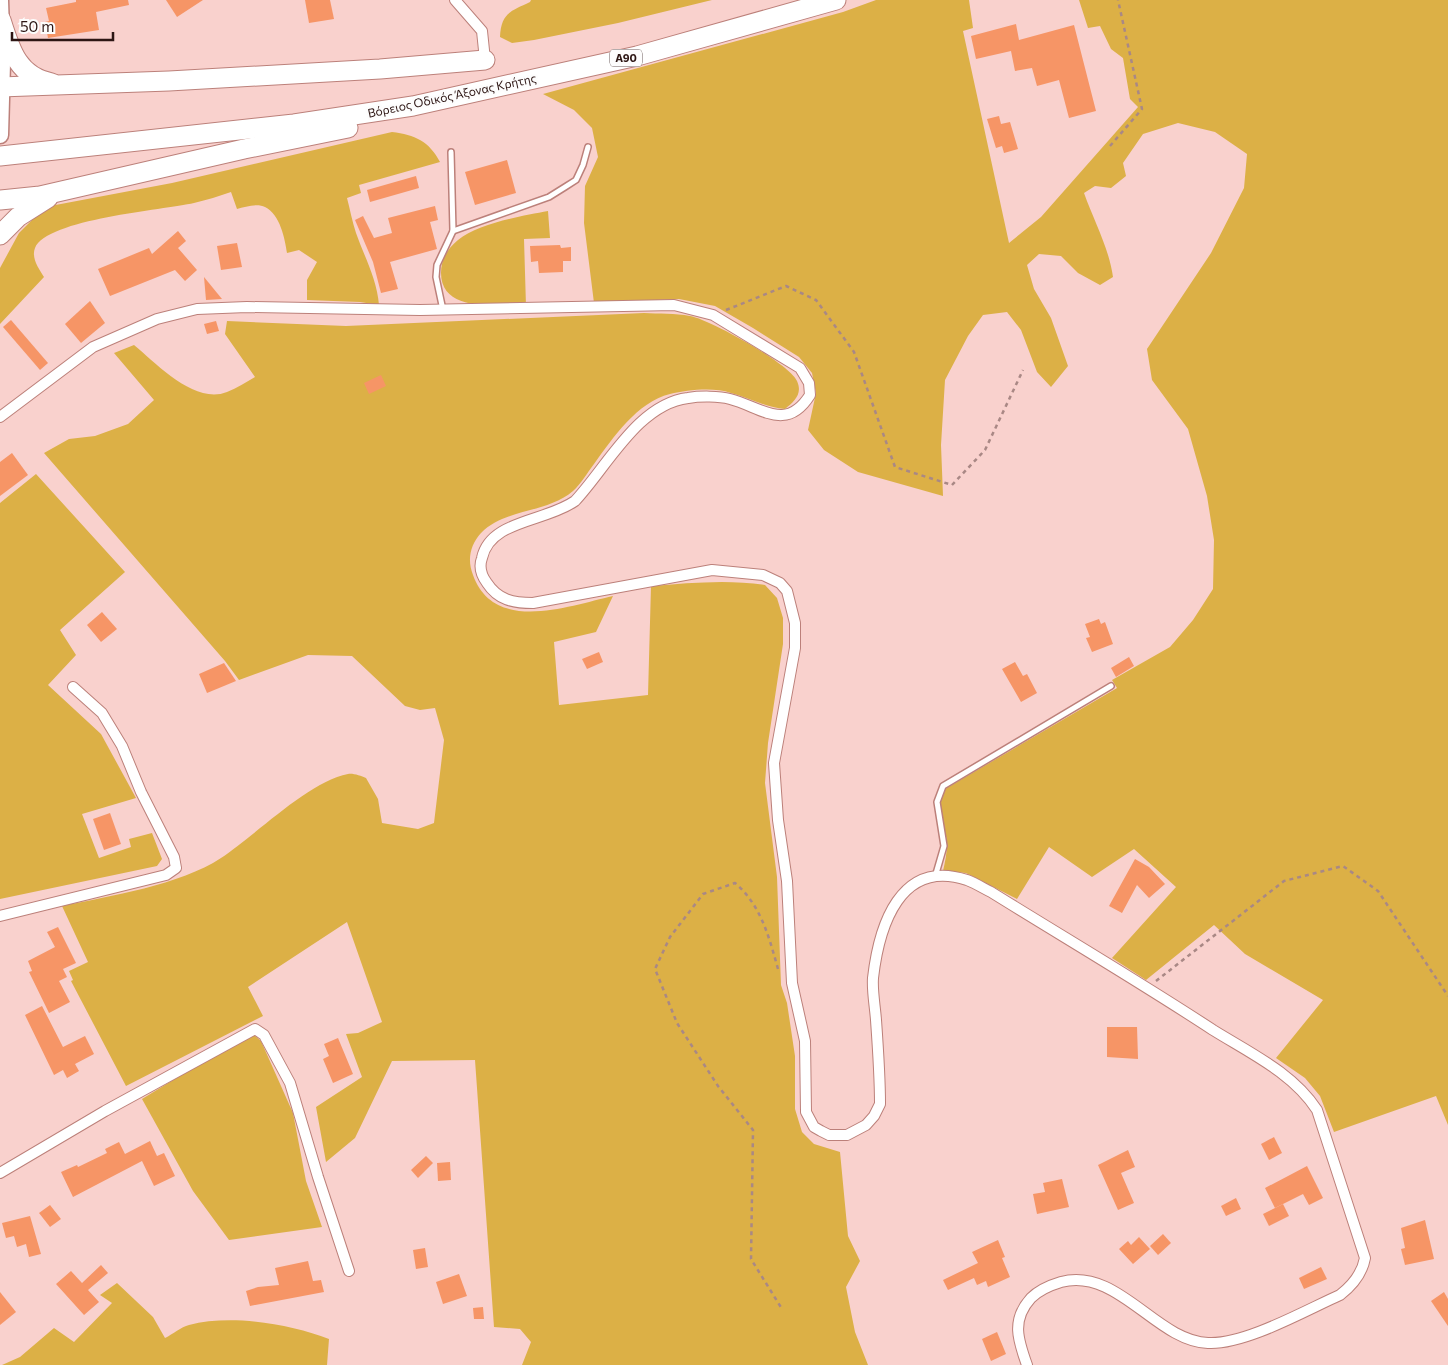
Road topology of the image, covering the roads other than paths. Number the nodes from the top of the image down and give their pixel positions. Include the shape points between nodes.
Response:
1 (0, 0) edge
2 (455, 0) edge
3 (836, 0) edge
4 (0, 21) edge
5 (485, 60) joint
6 (66, 85) junction
7 (1, 87) edge
8 (413, 106) junction
9 (0, 135) edge
10 (588, 147) dead end
11 (451, 152) dead end
12 (0, 156) edge
13 (68, 190) junction
14 (0, 200) edge
15 (454, 232) junction
16 (0, 235) edge
17 (443, 310) junction
18 (0, 417) edge
19 (1111, 686) dead end
20 (73, 687) dead end
21 (935, 877) junction
22 (0, 916) edge
23 (0, 1173) edge
24 (349, 1270) dead end
25 (1027, 1365) edge

1 - 4 main road
2 - 5 street via 482,31
3 - 8 highway, Βόρειος Οδικός Άξονας Κρήτης / Α90 via 637,56
4 - 6 highway via 23,69 46,81
4 - 7 main road
5 - 6 highway via 380,70
6 - 7 highway
7 - 9 main road
8 - 12 highway, Βόρειος Οδικός Άξονας Κρήτης / Α90 via 294,124
8 - 13 highway via 376,123 244,149
10 - 15 lane via 576,180 565,188
11 - 15 lane
13 - 14 highway
13 - 16 highway via 33,206
15 - 17 lane via 437,265 436,277
17 - 18 street via 248,306 197,310 157,319 93,347
17 - 21 street via 674,305 713,315 800,368 808,383 810,395 802,408 789,414 770,415 729,398 688,398 653,410 575,501 564,509 511,526 495,535 484,546 480,564 493,592 518,603 533,603 712,570 763,576 780,583 787,592 795,623 795,648 774,763 778,820 787,881 794,990 806,1041 804,1093 809,1120 814,1128 829,1135 847,1135 866,1125 880,1104 873,979 885,924 891,909 907,888 920,880
19 - 21 lane via 943,786 936,802 944,846
20 - 22 street via 102,713 122,746 174,857 176,868 166,875
21 - 25 street via 967,880 991,892 1290,1079 1317,1110 1365,1258 1352,1286 1340,1295 1260,1331 1230,1341 1208,1343 1182,1336 1123,1296 1093,1283 1072,1279 1052,1284 1032,1297 1016,1327
23 - 24 street via 255,1028 264,1034 290,1082

